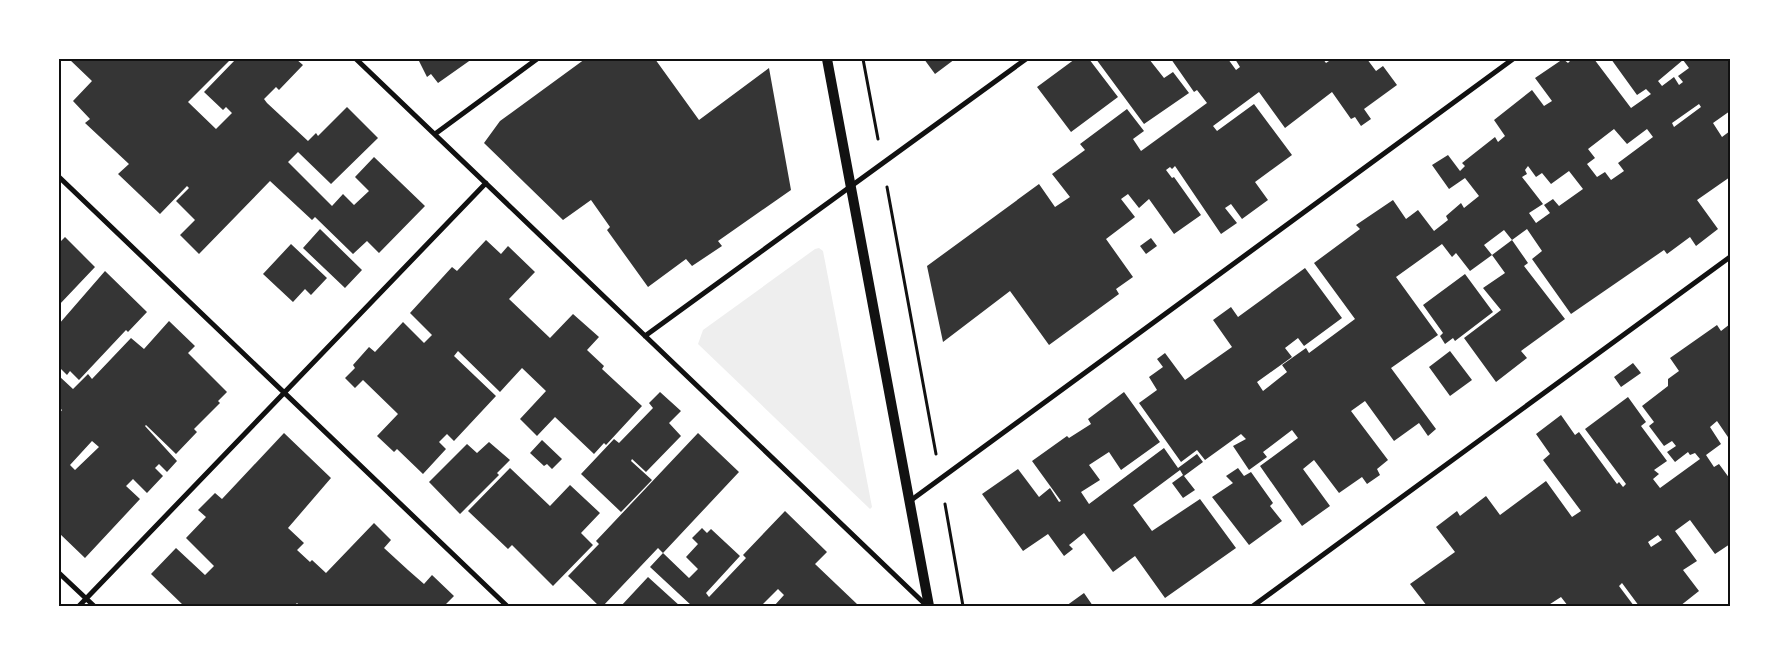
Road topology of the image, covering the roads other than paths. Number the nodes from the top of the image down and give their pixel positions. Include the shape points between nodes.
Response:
1 (356, 59) edge
2 (537, 59) edge
3 (826, 59) edge
4 (1026, 59) edge
5 (1513, 59) edge
6 (435, 134) junction
7 (59, 177) edge
8 (486, 183) junction
9 (850, 187) junction
10 (1730, 257) edge
11 (645, 336) junction
12 (284, 392) junction
13 (910, 501) junction
14 (59, 573) edge
15 (86, 599) junction
16 (79, 606) edge
17 (94, 606) edge
18 (507, 606) edge
19 (928, 606) edge
20 (1253, 606) edge

1 - 6 street
2 - 6 street
3 - 9 main road
4 - 9 street
5 - 13 street
6 - 8 street
7 - 12 street
8 - 11 street
8 - 12 street
9 - 11 street
9 - 13 main road
10 - 20 street
11 - 19 street
12 - 15 street
12 - 18 street
13 - 19 main road
14 - 15 street
15 - 16 street
15 - 17 street

